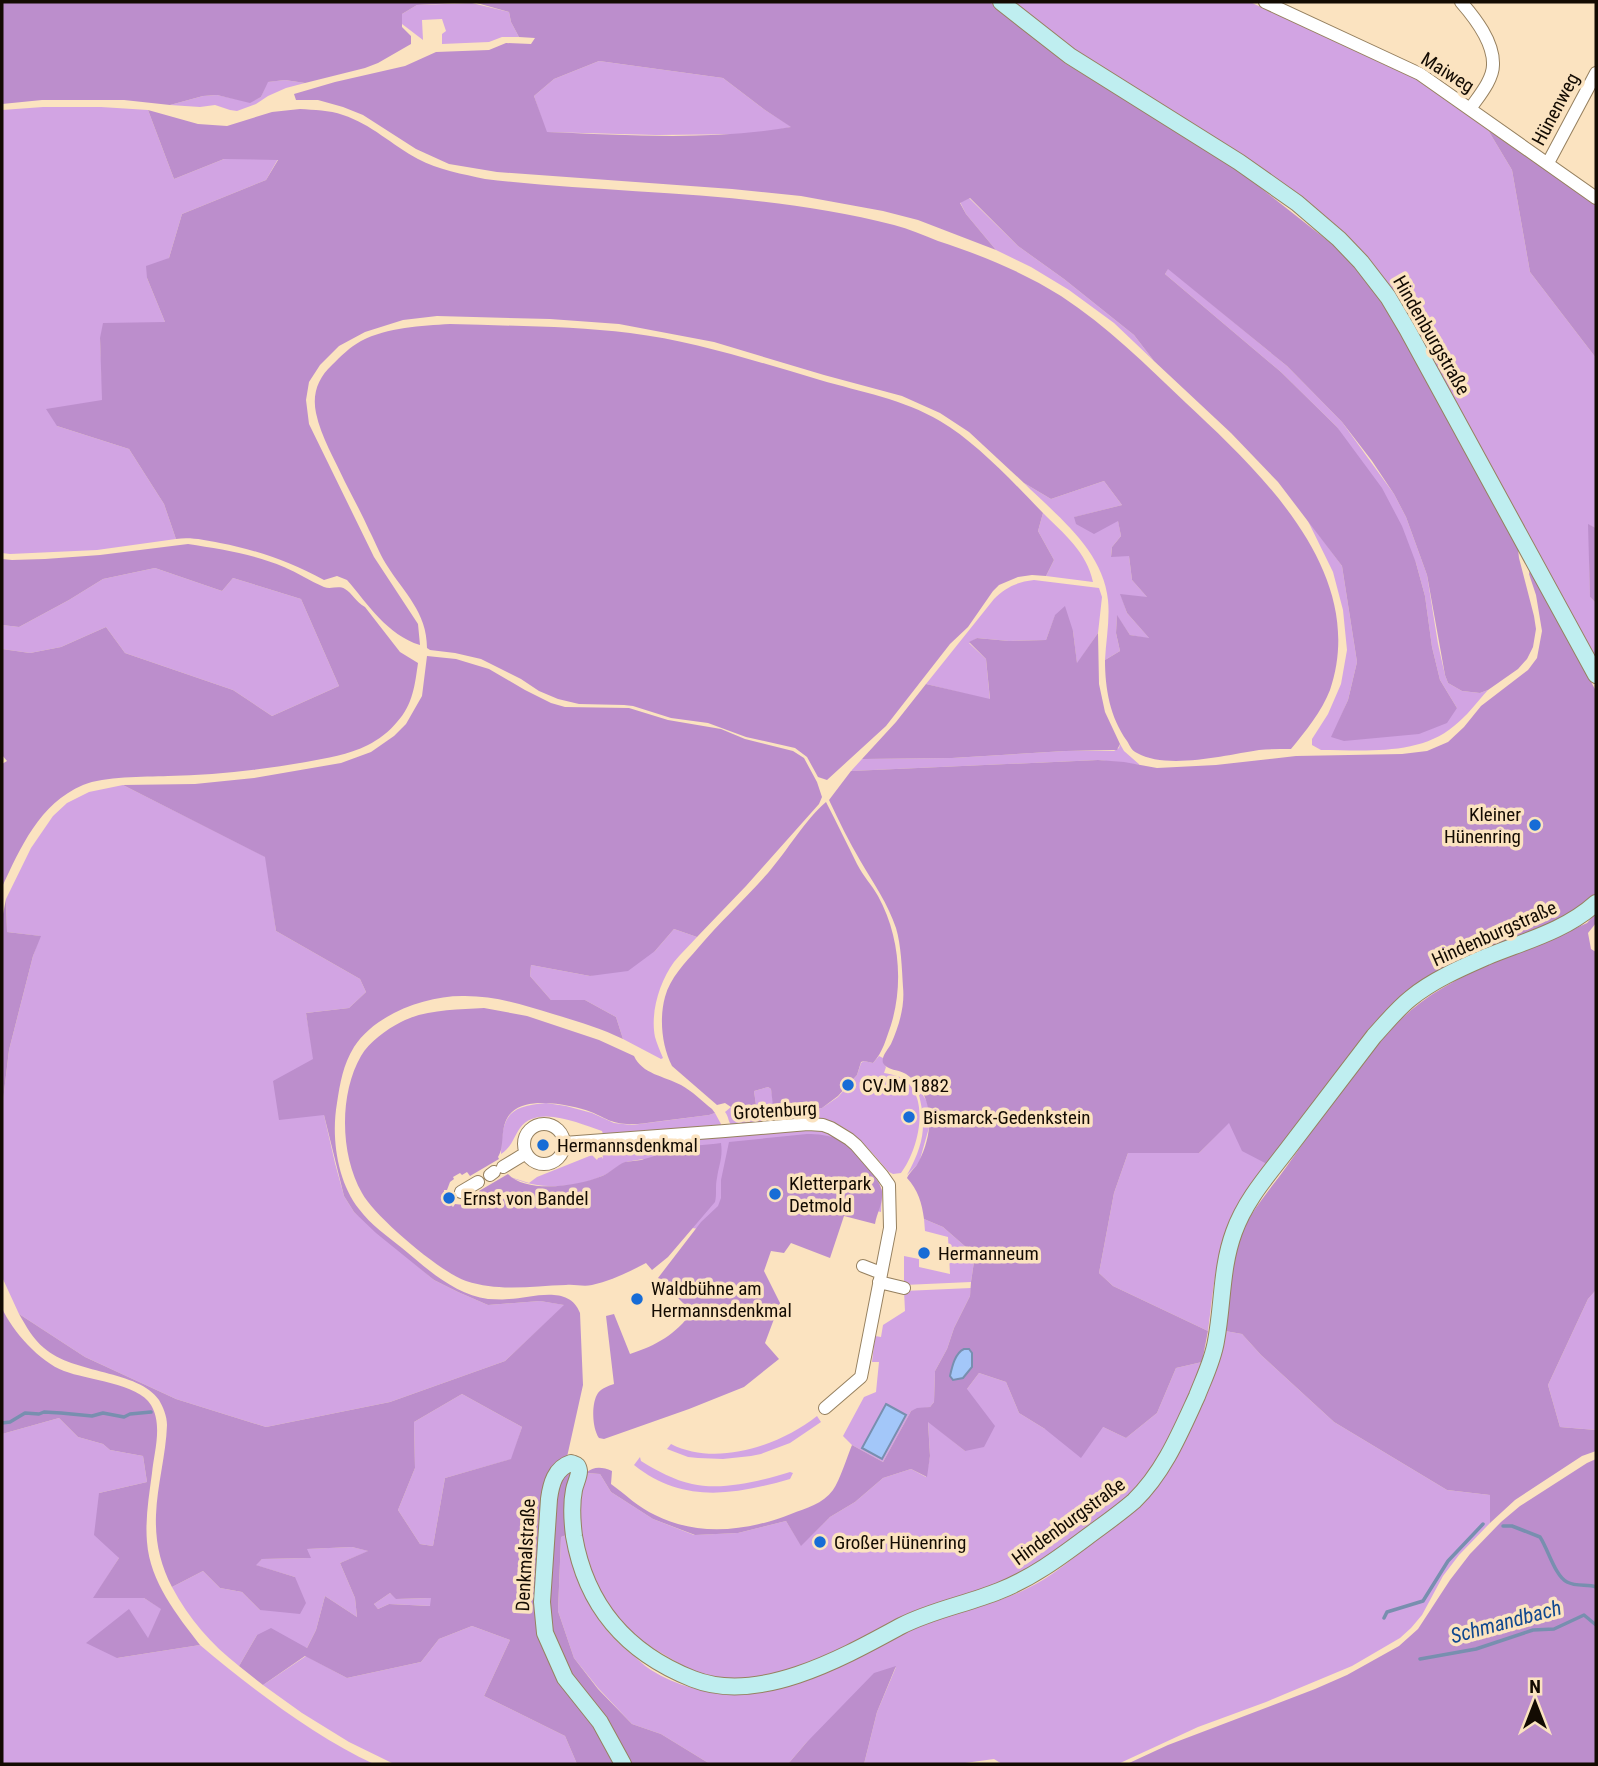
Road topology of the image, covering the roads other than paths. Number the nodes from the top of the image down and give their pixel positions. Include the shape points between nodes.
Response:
1 (1001, 2) edge
2 (1265, 2) edge
3 (1461, 2) edge
4 (1596, 73) edge
5 (1470, 108) junction
6 (1548, 163) junction
7 (1596, 198) edge
8 (1596, 676) edge
9 (1596, 903) edge
10 (564, 1143) junction
11 (526, 1153) junction
12 (479, 1197) dead end
13 (863, 1266) dead end
14 (880, 1278) junction
15 (904, 1288) dead end
16 (825, 1408) dead end
17 (573, 1463) joint
18 (623, 1764) edge

1 - 8 main road, Hindenburgstraße via 1070,56 1249,169 1297,204 1361,262 1407,329
2 - 5 street, Maiweg via 1419,74
3 - 5 street via 1489,43 1493,63
4 - 6 street, Hünenweg
5 - 6 street, Maiweg
6 - 7 street, Maiweg
9 - 17 main road, Hindenburgstraße via 1568,924 1449,974 1413,996 1374,1036 1238,1221 1225,1263 1217,1340 1166,1461 1125,1509 1033,1576 920,1617 801,1674 742,1686 704,1683 643,1653 603,1611 576,1545 572,1505 579,1470
10 - 11 street via 562,1154 547,1164 535,1162
10 - 11 street via 560,1132 543,1125 531,1129 524,1140
10 - 14 street, Grotenburg via 646,1140 807,1121 833,1125 892,1183 890,1228
11 - 12 street via 486,1177
13 - 14 street
14 - 15 street
14 - 16 street, Grotenburg via 861,1377
17 - 18 main road, Denkmalstraße via 563,1466 551,1487 542,1619 565,1678 600,1723

